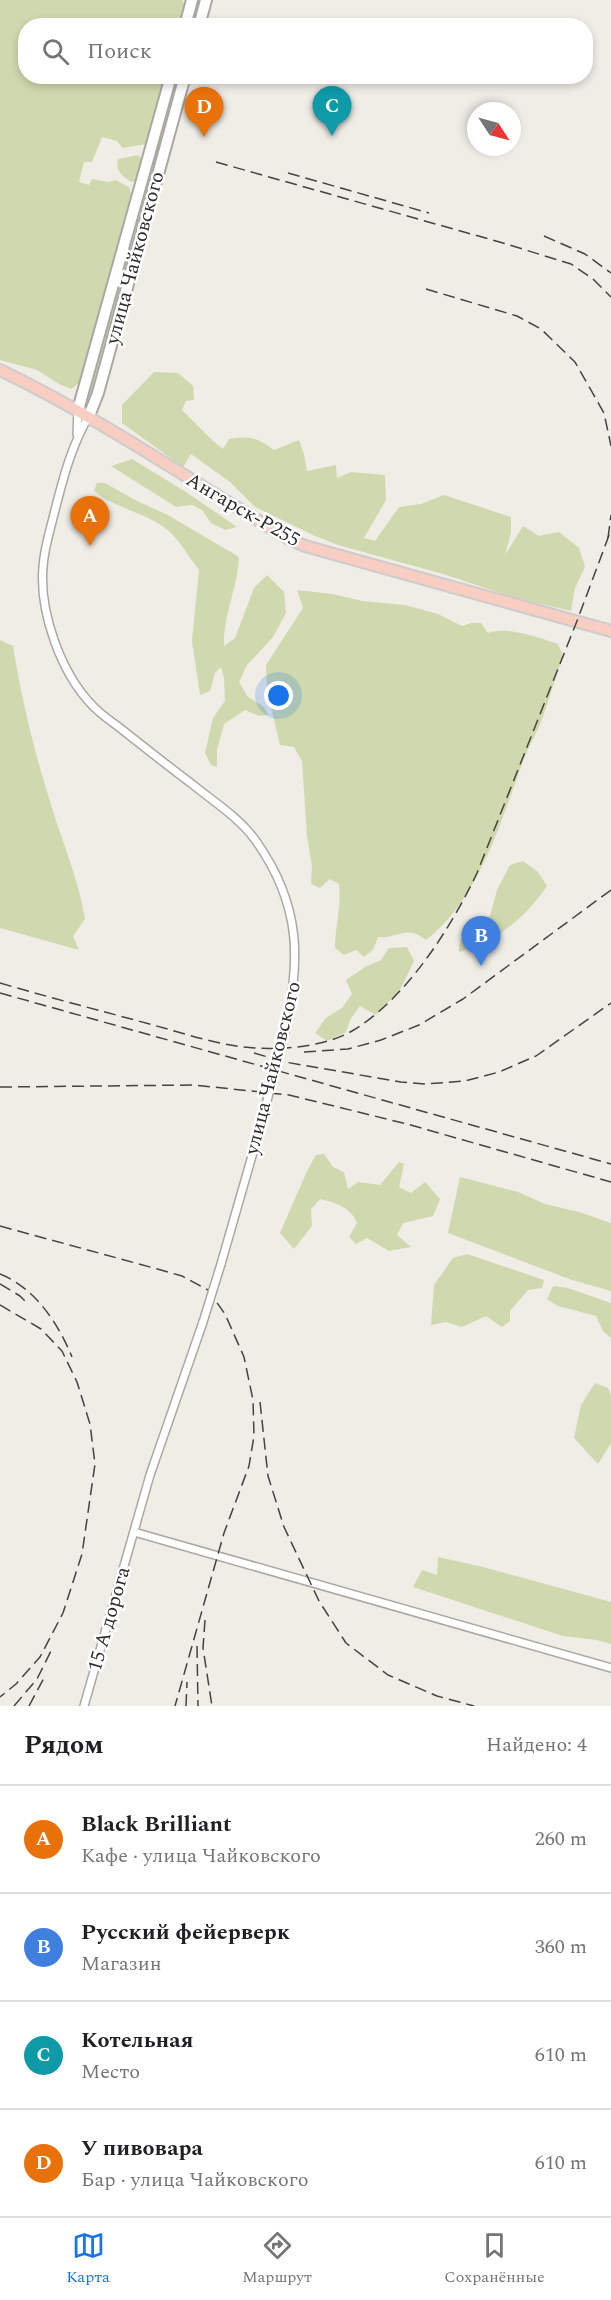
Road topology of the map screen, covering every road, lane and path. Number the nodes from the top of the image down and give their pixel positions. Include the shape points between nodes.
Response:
1 (192, 0) edge
2 (206, 0) edge
3 (187, 18) edge
4 (201, 18) edge
5 (169, 84) edge
6 (183, 84) edge
7 (0, 370) edge
8 (78, 410) junction
9 (89, 416) junction
10 (77, 436) junction
11 (611, 631) edge
12 (134, 1533) junction
13 (611, 1668) edge
14 (84, 1706) edge

1 - 3 main road
2 - 4 main road
5 - 8 main road, улица Чайковского
6 - 9 main road, улица Чайковского
7 - 8 main road, Ангарск-Р255
8 - 9 main road, Ангарск-Р255
8 - 10 street, улица Чайковского
9 - 10 street, улица Чайковского
9 - 11 main road, Ангарск-Р255 via 305,546
10 - 12 street, улица Чайковского, bridge via 48,534 43,566 52,634 66,666 92,705 233,817 255,839 285,896 296,957 293,997 258,1135 203,1322
12 - 13 street
12 - 14 street, 15 А дорога

